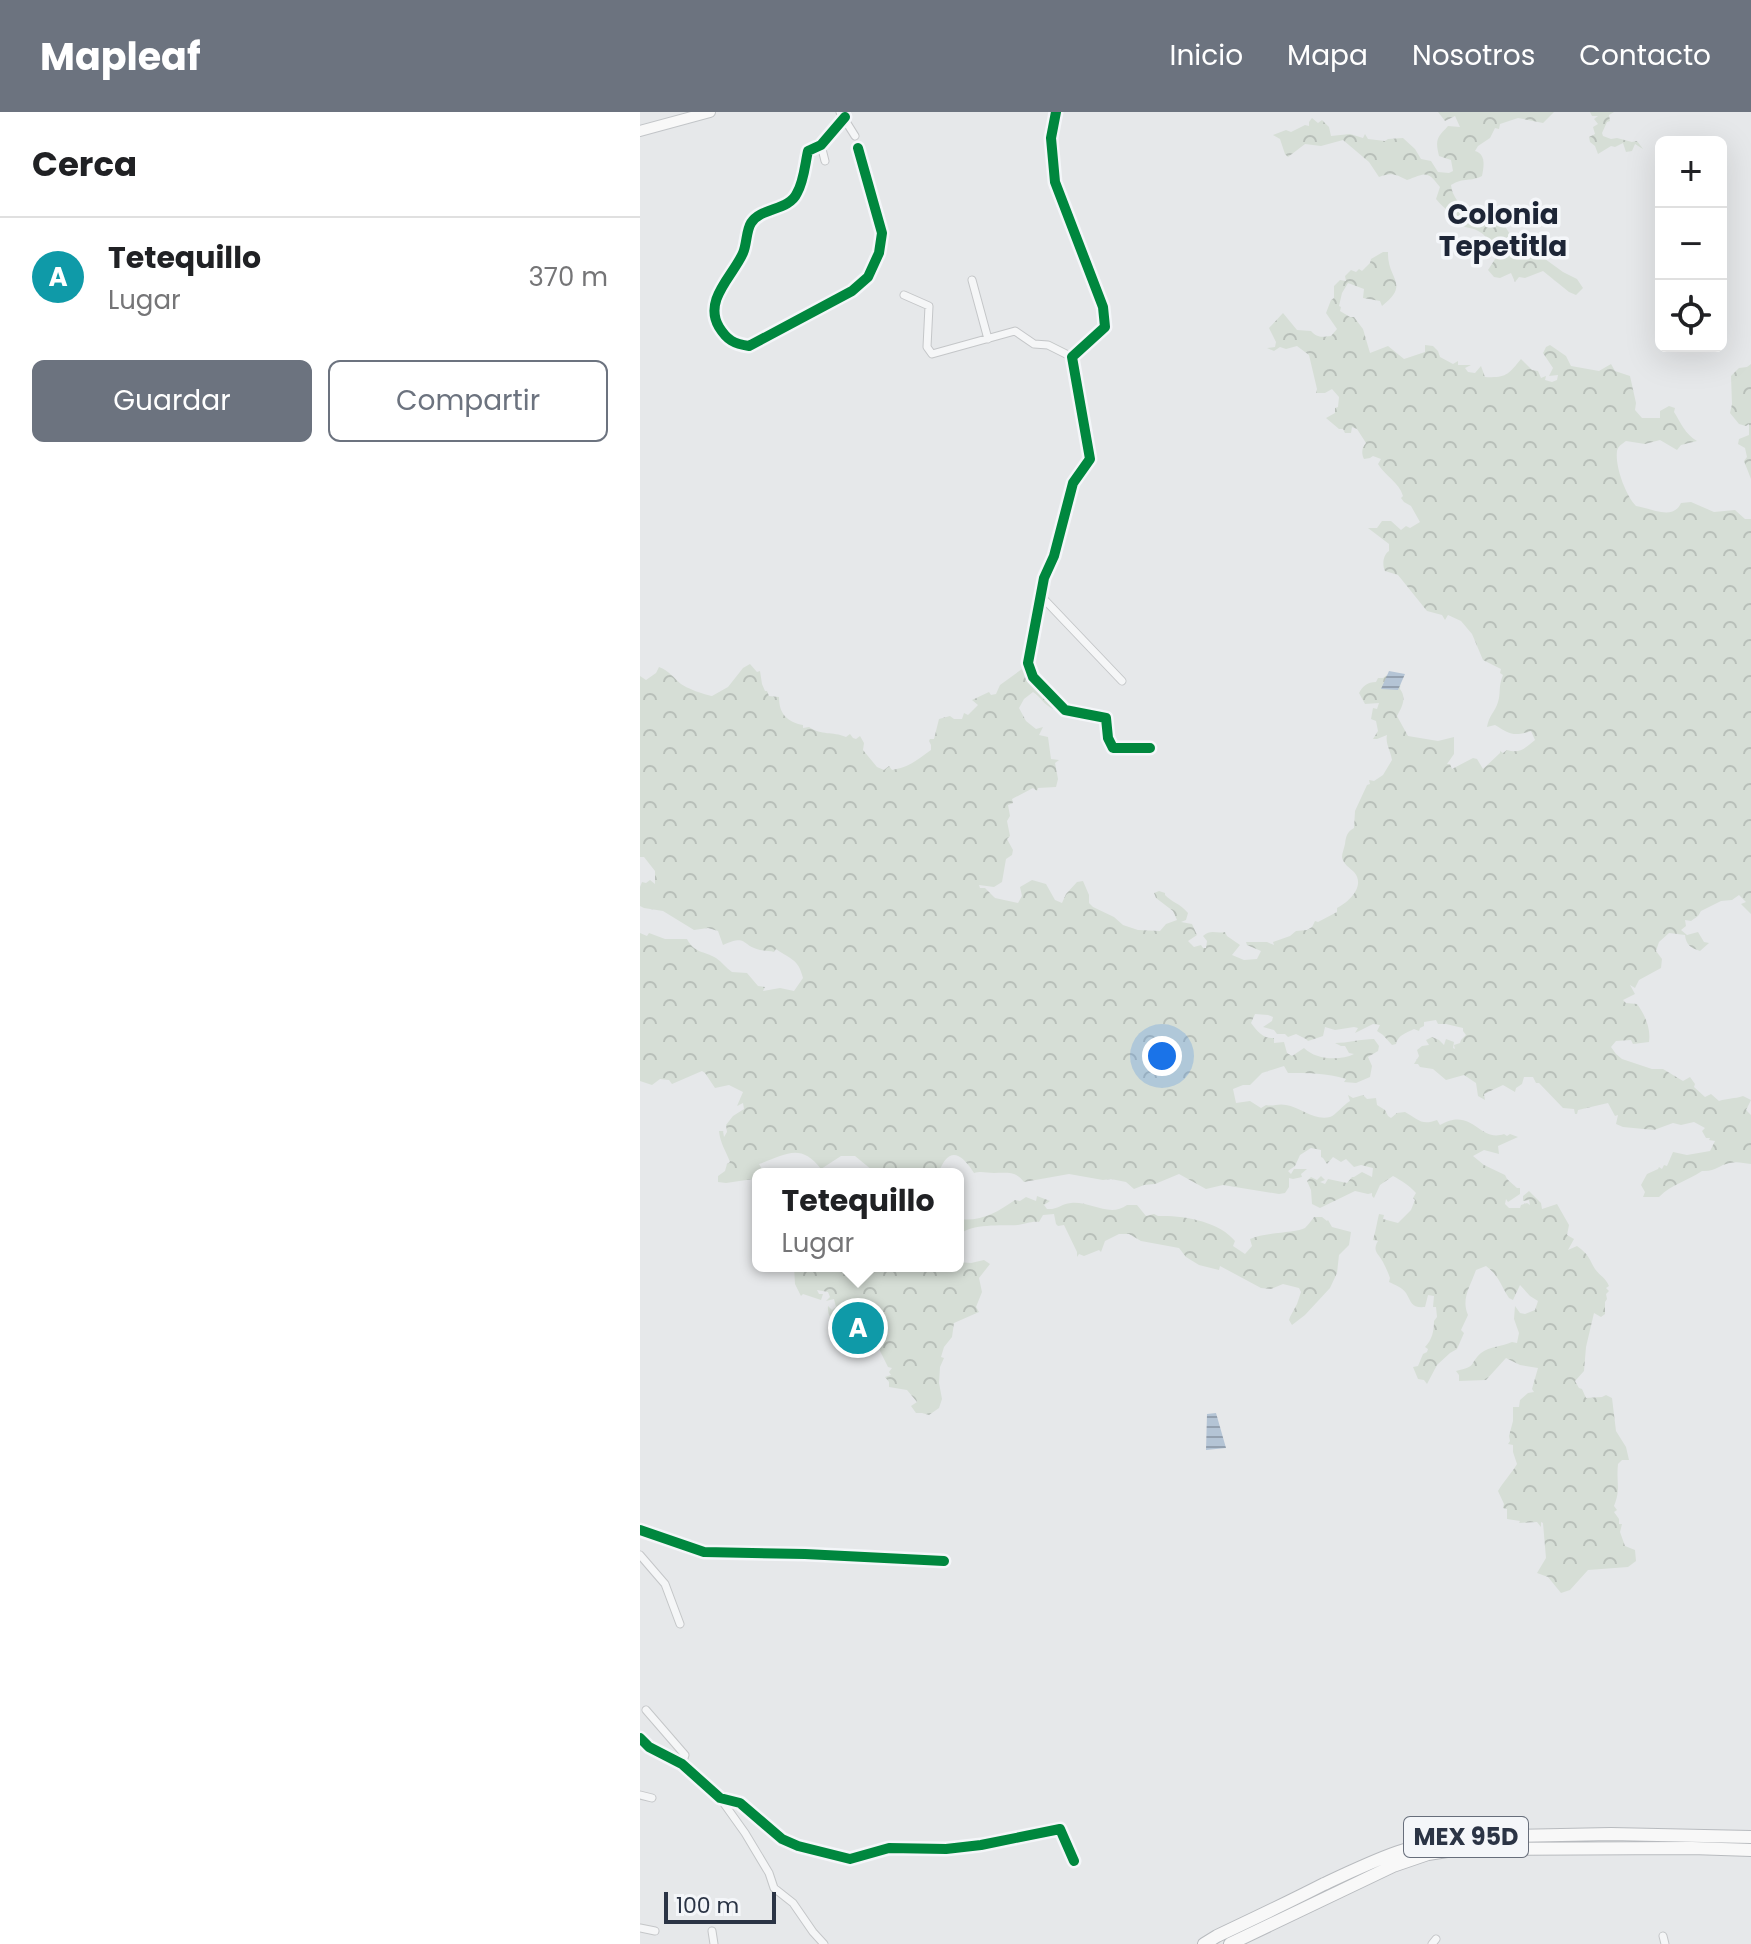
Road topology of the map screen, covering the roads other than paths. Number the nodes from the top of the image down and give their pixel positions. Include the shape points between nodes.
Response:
1 (710, 112) edge
2 (1056, 112) edge
3 (843, 115) edge
4 (640, 131) edge
5 (855, 136) dead end
6 (821, 145) junction
7 (858, 148) dead end
8 (825, 161) dead end
9 (972, 280) dead end
10 (904, 295) dead end
11 (988, 339) junction
12 (1072, 357) junction
13 (1041, 596) junction
14 (1122, 681) dead end
15 (1150, 748) dead end
16 (640, 1530) edge
17 (640, 1555) edge
18 (944, 1561) dead end
19 (680, 1624) dead end
20 (646, 1710) dead end
21 (640, 1738) edge
22 (682, 1764) junction
23 (640, 1795) edge
24 (652, 1798) dead end
25 (720, 1798) junction
26 (1751, 1837) edge
27 (1751, 1850) edge
28 (1074, 1861) dead end
29 (640, 1928) edge
30 (655, 1931) dead end
31 (712, 1931) dead end
32 (714, 1944) edge
33 (824, 1944) edge
34 (1204, 1944) edge
35 (1230, 1944) edge

1 - 4 main road
2 - 12 street via 1051,138 1055,182 1103,307 1105,327
3 - 5 street
3 - 6 street
6 - 7 street via 808,151 790,202 751,222 743,255 715,301 716,321 735,344 749,346 852,291 868,277 882,233
6 - 8 street
9 - 11 street
10 - 11 street via 929,306 927,347 932,354
11 - 12 street via 1015,331
12 - 13 street via 1090,459 1073,483
13 - 14 street
13 - 15 street via 1028,663 1033,677 1065,710 1106,718 1113,748
16 - 18 street via 704,1552
17 - 19 street via 665,1584
20 - 22 street via 685,1755
21 - 22 street
22 - 25 street
23 - 24 street
25 - 28 street via 740,1803 782,1839 850,1859 889,1848 946,1849 1060,1829
25 - 33 street via 774,1888 793,1903
26 - 34 highway, MEX 95D via 1449,1838 1393,1852
27 - 35 highway, MEX 95D via 1498,1849 1428,1854
29 - 30 street
31 - 32 street

